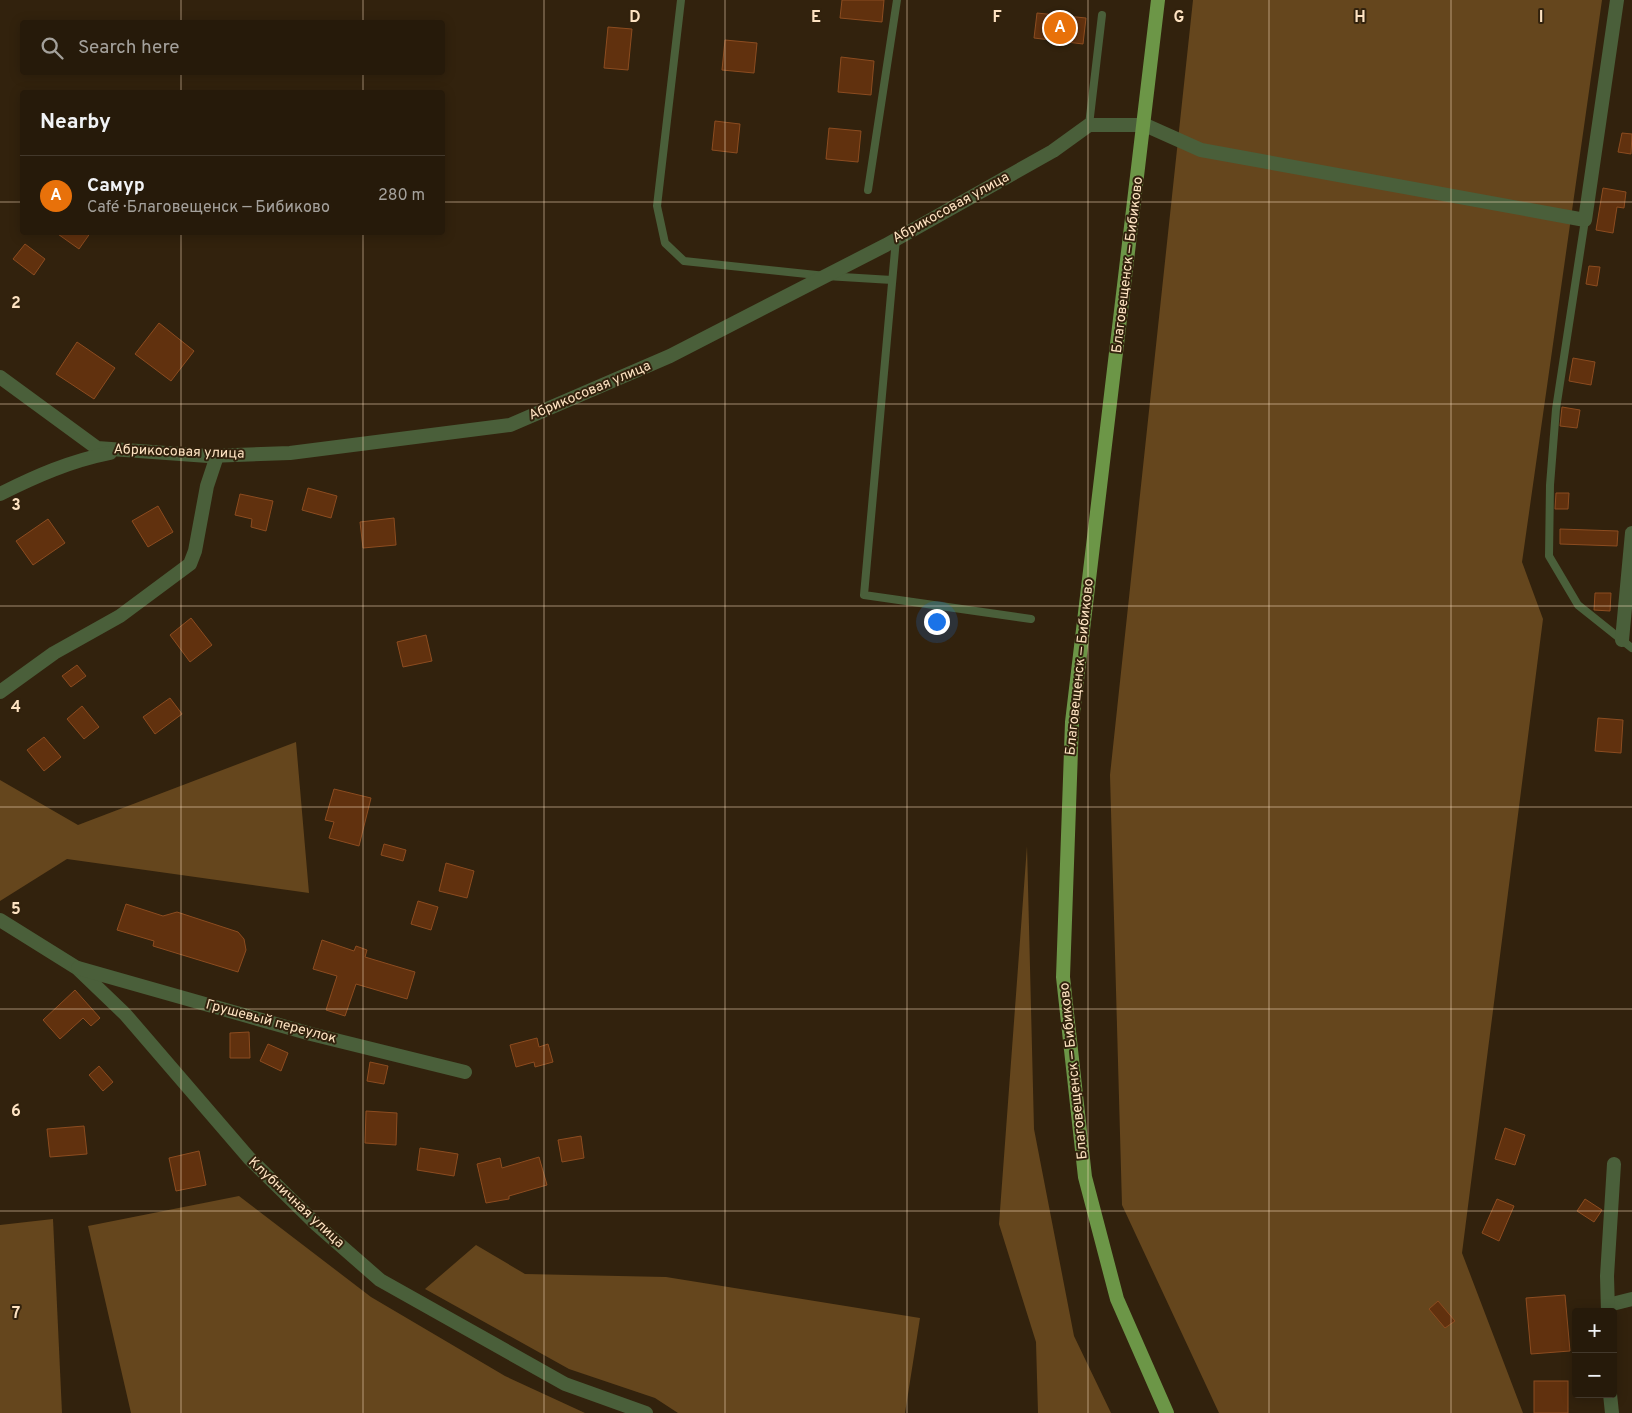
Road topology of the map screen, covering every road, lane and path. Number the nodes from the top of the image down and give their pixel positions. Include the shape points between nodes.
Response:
1 (681, 0) edge
2 (897, 0) edge
3 (1158, 0) edge
4 (1617, 0) edge
5 (1102, 15) dead end
6 (1145, 124) junction
7 (1089, 125) junction
8 (868, 190) dead end
9 (1585, 220) junction
10 (896, 239) junction
11 (826, 276) junction
12 (892, 280) junction
13 (0, 377) edge
14 (123, 450) junction
15 (217, 456) junction
16 (0, 494) edge
17 (1632, 533) edge
18 (1031, 619) dead end
19 (1627, 644) edge
20 (0, 692) edge
21 (2, 922) edge
22 (77, 968) junction
23 (465, 1072) dead end
24 (1614, 1164) dead end
25 (1632, 1298) edge
26 (1608, 1308) edge
27 (1610, 1308) edge
28 (1610, 1398) edge
29 (646, 1413) edge
30 (1167, 1413) edge
31 (1612, 1413) edge

1 - 11 lane via 657,206 665,243 684,261
2 - 8 lane
3 - 6 main road, Благовещенск — Бибиково
4 - 9 street
5 - 7 lane
6 - 7 street
6 - 9 street via 1201,150
6 - 30 main road, Благовещенск — Бибиково via 1072,722 1063,977 1085,1177 1117,1299
7 - 10 street, Абрикосовая улица via 1053,151
9 - 19 lane via 1556,409 1549,556 1578,605
10 - 11 street, Абрикосовая улица
10 - 12 lane
11 - 12 lane
11 - 15 street, Абрикосовая улица via 670,356 510,425 290,453
12 - 18 lane via 864,595
13 - 14 street, Абрикосовая улица via 97,448
14 - 15 street, Абрикосовая улица
14 - 16 street via 78,459
15 - 20 street via 206,486 190,564 120,616 54,654
17 - 19 street
21 - 22 street, Клубничная улица
22 - 23 street, Грушевый переулок via 311,1034
22 - 29 street, Клубничная улица via 125,1014 249,1158 316,1224 380,1280 565,1384
24 - 26 street
25 - 27 street
28 - 31 street

